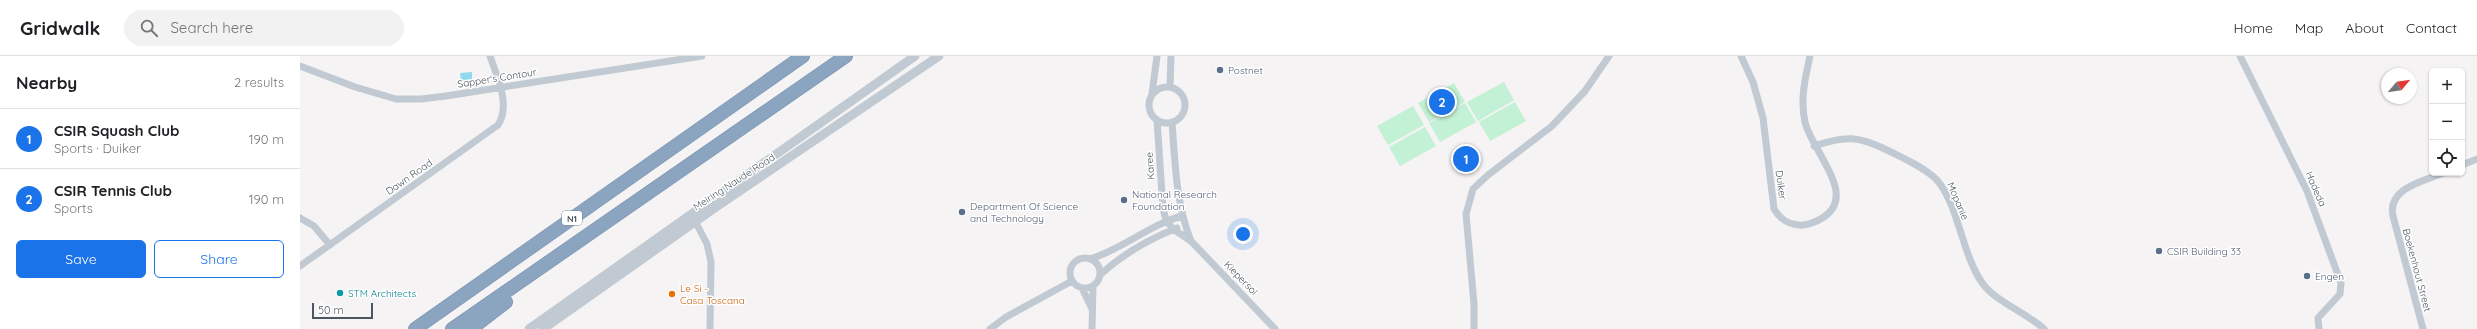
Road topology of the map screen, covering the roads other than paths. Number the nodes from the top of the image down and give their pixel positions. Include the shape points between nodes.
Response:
1 (490, 56) edge
2 (702, 56) edge
3 (803, 56) edge
4 (846, 56) edge
5 (914, 56) edge
6 (939, 56) edge
7 (1158, 56) edge
8 (1171, 56) edge
9 (1609, 56) edge
10 (1741, 56) edge
11 (1810, 56) edge
12 (2240, 56) edge
13 (300, 66) edge
14 (924, 67) junction
15 (1170, 87) junction
16 (500, 88) junction
17 (1152, 94) junction
18 (1157, 120) junction
19 (1172, 122) junction
20 (1814, 146) junction
21 (2477, 159) edge
22 (2465, 164) edge
23 (2436, 176) edge
24 (629, 207) junction
25 (1182, 216) junction
26 (300, 218) edge
27 (693, 218) junction
28 (1166, 220) junction
29 (1184, 225) junction
30 (1173, 229) junction
31 (1191, 241) junction
32 (330, 245) junction
33 (1090, 259) junction
34 (300, 266) edge
35 (1101, 274) junction
36 (1072, 281) junction
37 (1093, 286) junction
38 (1082, 288) junction
39 (1093, 310) junction
40 (415, 329) edge
41 (452, 329) edge
42 (471, 329) edge
43 (529, 329) edge
44 (543, 329) edge
45 (710, 329) edge
46 (990, 329) edge
47 (1092, 329) edge
48 (1275, 329) edge
49 (1474, 329) edge
50 (2044, 329) edge
51 (2319, 329) edge
52 (2423, 329) edge

1 - 16 street, Dawn Road
2 - 16 street, Sapper's Contour
3 - 40 highway, N1
4 - 24 highway, N1
5 - 14 street
5 - 27 street, Meiring Naude Road
6 - 14 street, Meiring Naude Road
7 - 17 street
8 - 15 street
9 - 49 street via 1585,91 1552,126 1473,189 1466,214
10 - 20 street, Duiker via 1753,82 1763,118 1773,205 1780,217 1791,224 1806,225 1817,221 1832,211 1836,201 1836,184
11 - 20 street, Duiker via 1803,108 1808,134
12 - 51 street, Hadeda via 2307,191 2341,283 2340,294 2318,318
13 - 16 street, Sapper's Contour via 355,87 401,100 421,100
14 - 27 street, Meiring Naude Road
15 - 17 street via 1160,88
15 - 19 street via 1178,90 1185,104 1182,115
16 - 32 street, Dawn Road via 503,110 500,121 494,128
17 - 18 street via 1149,100 1150,111
18 - 19 street
18 - 28 street, Karee via 1163,209
19 - 25 street
20 - 50 street, Mopanie via 1842,138 1857,138 1870,142 1929,174 1938,182 1947,197 1973,268 1982,283
21 - 22 street
23 - 52 street, Boekenhout Street via 2401,192 2393,204 2393,216
24 - 41 highway, N1
24 - 42 highway
25 - 28 street
25 - 29 street
26 - 32 street via 314,226
27 - 43 street, Meiring Naude Road
27 - 44 street, Meiring Naude Road
27 - 45 street via 707,244 711,262
28 - 30 street
28 - 33 street via 1123,246
29 - 30 street
29 - 31 street
30 - 31 street
30 - 35 street via 1115,261
31 - 48 street, Kiepersol
32 - 34 street, Dawn Road
33 - 35 street via 1098,265
33 - 36 street via 1082,258 1073,265 1070,274
35 - 37 street via 1099,281
36 - 38 street
36 - 46 street via 1006,317
37 - 38 street
37 - 39 street
38 - 39 street
39 - 47 street

